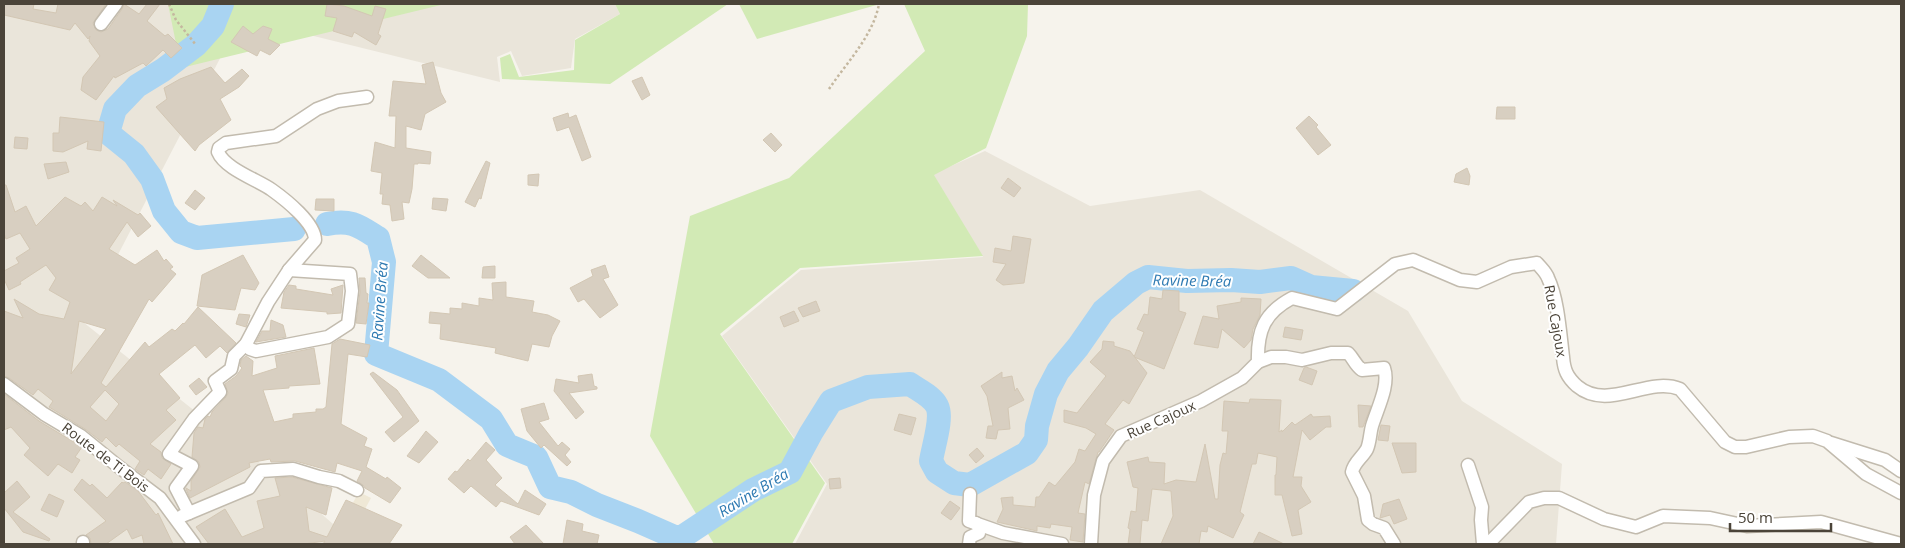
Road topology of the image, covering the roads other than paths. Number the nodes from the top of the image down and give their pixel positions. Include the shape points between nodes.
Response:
1 (116, 4) edge
2 (101, 24) dead end
3 (367, 97) dead end
4 (289, 270) junction
5 (246, 344) junction
6 (1258, 362) junction
7 (4, 384) edge
8 (1827, 441) junction
9 (1468, 465) dead end
10 (1901, 471) edge
11 (357, 490) dead end
12 (970, 494) dead end
13 (1901, 494) edge
14 (189, 513) junction
15 (175, 519) junction
16 (976, 524) junction
17 (194, 544) edge
18 (969, 544) edge
19 (1062, 544) edge
20 (1091, 544) edge
21 (1394, 544) edge
22 (1483, 544) edge
23 (1488, 544) edge
24 (1901, 544) edge

1 - 2 street
3 - 4 street via 338,101 318,109 276,136 226,143 219,148 219,156 273,191 313,231 314,243
4 - 5 street
4 - 5 street via 350,274 352,291 348,324 328,337 256,351
5 - 14 street via 234,356 231,370 215,381 220,392 183,432 168,454 192,466 176,488
6 - 8 street, Rue Cajoux via 1257,344 1265,319 1292,298 1337,309 1395,264 1413,260 1460,280 1477,282 1511,267 1537,262 1548,278 1557,310 1568,378 1585,392 1606,396 1658,385 1680,389 1725,442 1735,447 1789,437 1813,436
6 - 20 street, Rue Cajoux via 1242,378 1201,401 1121,436 1102,461 1094,495
6 - 21 street via 1286,356 1302,360 1339,352 1348,353 1355,366 1362,370 1384,368 1383,390 1366,451 1354,464 1352,472 1361,488 1368,520 1384,528
7 - 15 street, Route de Ti Bois via 81,436 160,498
8 - 10 street via 1885,460
8 - 13 street, Rue Cajoux via 1866,474
9 - 22 street via 1482,507
11 - 14 street via 339,481 319,478 293,468 262,471 249,488
12 - 16 street via 969,521
14 - 15 street
15 - 17 street, Route de Ti Bois
16 - 18 street via 979,534 970,537
16 - 19 street
23 - 24 street via 1528,502 1544,498 1559,498 1604,519 1636,527 1664,516 1710,518 1747,526 1822,522

